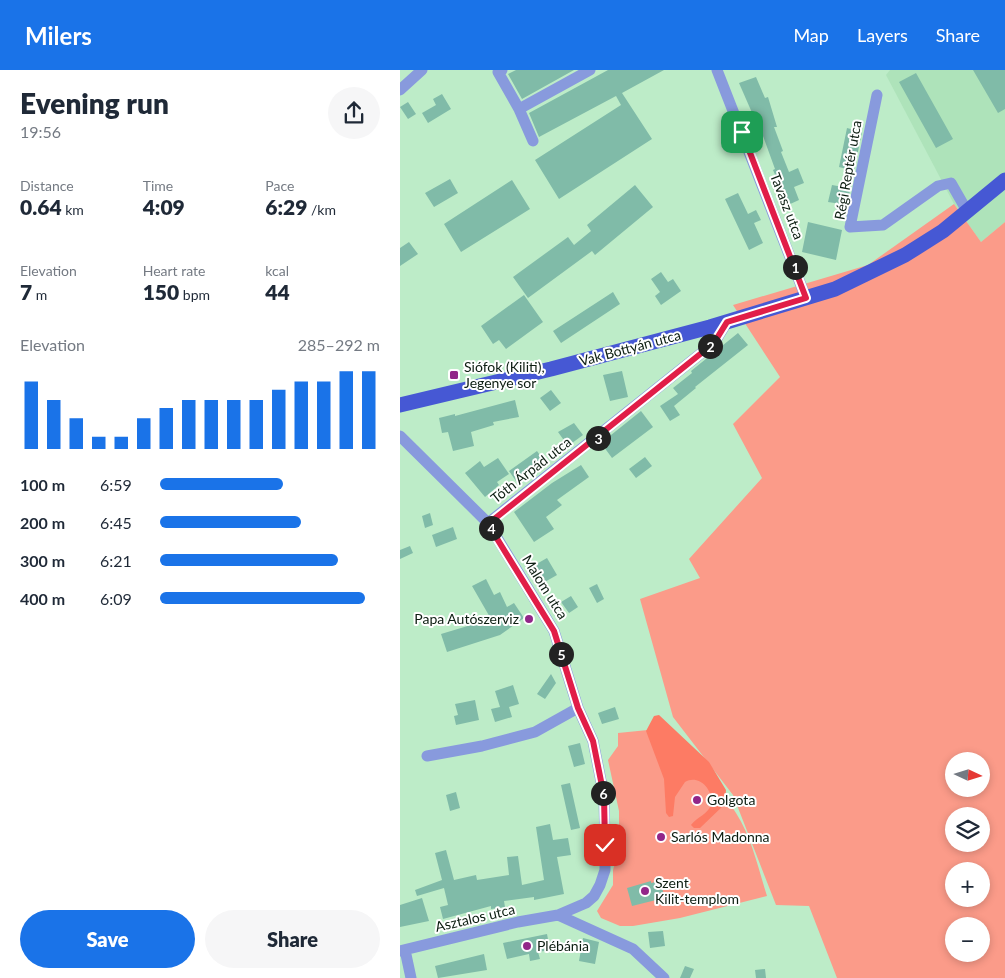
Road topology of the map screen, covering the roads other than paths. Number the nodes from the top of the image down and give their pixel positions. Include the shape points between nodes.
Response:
1 (422, 70) edge
2 (502, 70) edge
3 (590, 70) edge
4 (717, 70) edge
5 (400, 90) edge
6 (877, 95) dead end
7 (519, 109) junction
8 (533, 141) dead end
9 (1005, 180) edge
10 (967, 211) junction
11 (806, 298) junction
12 (727, 322) junction
13 (400, 405) edge
14 (400, 436) edge
15 (488, 524) junction
16 (578, 708) junction
17 (427, 756) dead end
18 (558, 915) junction
19 (402, 951) edge
20 (411, 978) edge
21 (664, 978) edge

1 - 5 street
2 - 7 street via 498,72
3 - 7 street
4 - 11 street, Tavasz utca
6 - 10 street, Régi Reptér utca via 850,227 883,225 938,186 951,183
7 - 8 street
9 - 10 main road, Vak Bottyán utca
10 - 11 main road, Vak Bottyán utca via 905,255 835,289
11 - 12 main road, Vak Bottyán utca
12 - 13 main road, Vak Bottyán utca
12 - 15 street, Tóth Árpád utca via 714,343
14 - 15 street, Malom utca
15 - 16 street, Malom utca via 554,631
16 - 17 street via 535,732
16 - 18 street, Malom utca via 593,741 604,796 605,870 594,896
18 - 19 street, Asztalos utca
18 - 21 street via 633,949
19 - 20 street

